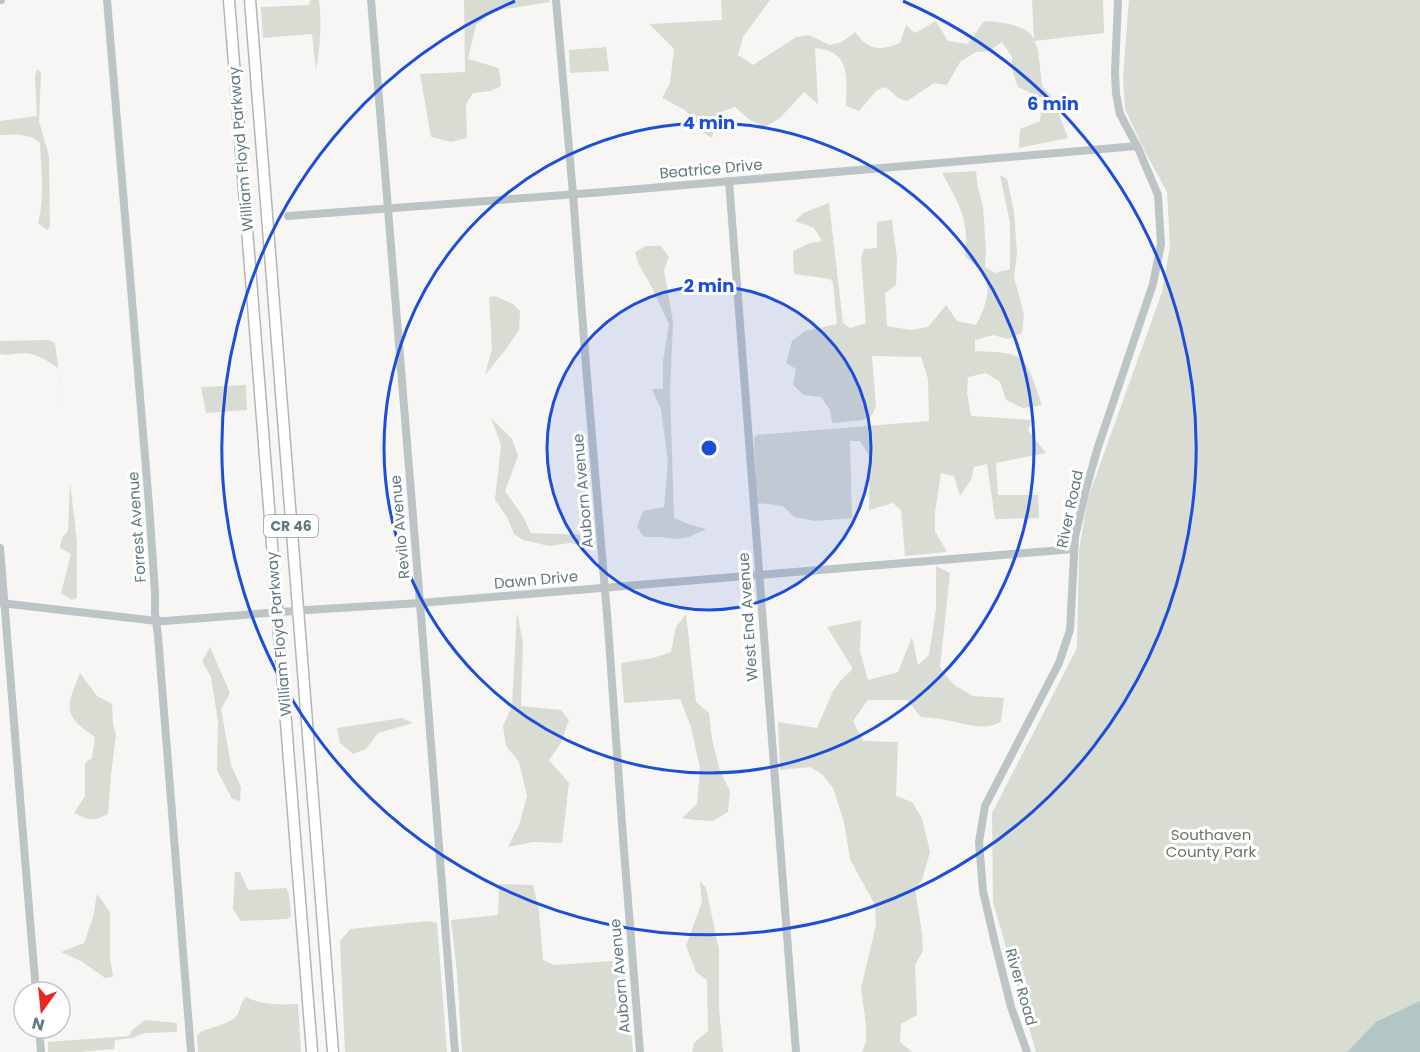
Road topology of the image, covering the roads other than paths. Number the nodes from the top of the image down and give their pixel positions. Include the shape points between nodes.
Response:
1 (107, 0) edge
2 (229, 0) edge
3 (250, 0) edge
4 (371, 0) edge
5 (556, 0) edge
6 (1118, 0) edge
7 (1137, 146) junction
8 (729, 181) junction
9 (573, 194) junction
10 (387, 209) junction
11 (288, 216) dead end
12 (0, 548) edge
13 (1074, 549) junction
14 (759, 576) junction
15 (604, 588) junction
16 (2, 603) edge
17 (420, 603) junction
18 (298, 610) junction
19 (277, 612) junction
20 (157, 621) junction
21 (35, 980) edge
22 (191, 1052) edge
23 (312, 1052) edge
24 (333, 1052) edge
25 (455, 1052) edge
26 (640, 1052) edge
27 (796, 1052) edge
28 (1027, 1052) edge

1 - 20 street, Forrest Avenue
2 - 19 highway, William Floyd Parkway / CR 46
3 - 18 highway, William Floyd Parkway / CR 46
4 - 10 street, Revilo Avenue
5 - 9 street, Auborn Avenue
6 - 7 street, River Road via 1116,94 1120,114
7 - 8 street, Beatrice Drive
7 - 13 street, River Road via 1158,195 1161,244 1153,284 1085,494
8 - 9 street, Beatrice Drive
8 - 14 street, West End Avenue
9 - 10 street, Beatrice Drive
9 - 15 street, Auborn Avenue
10 - 11 street, Beatrice Drive
10 - 17 street, Revilo Avenue
12 - 16 street
13 - 14 street, Dawn Drive
13 - 28 street, River Road via 1070,630 1059,663 985,806 979,842 983,891 1011,1007
14 - 15 street, Dawn Drive
14 - 27 street, West End Avenue
15 - 17 street, Dawn Drive
15 - 26 street, Auborn Avenue
16 - 20 street, Dawn Drive
16 - 21 street
17 - 18 street, Dawn Drive
17 - 25 street, Revilo Avenue
18 - 19 street, Dawn Drive
18 - 24 highway, William Floyd Parkway / CR 46
19 - 20 street, Dawn Drive
19 - 23 highway, William Floyd Parkway / CR 46
20 - 22 street, Forrest Avenue

